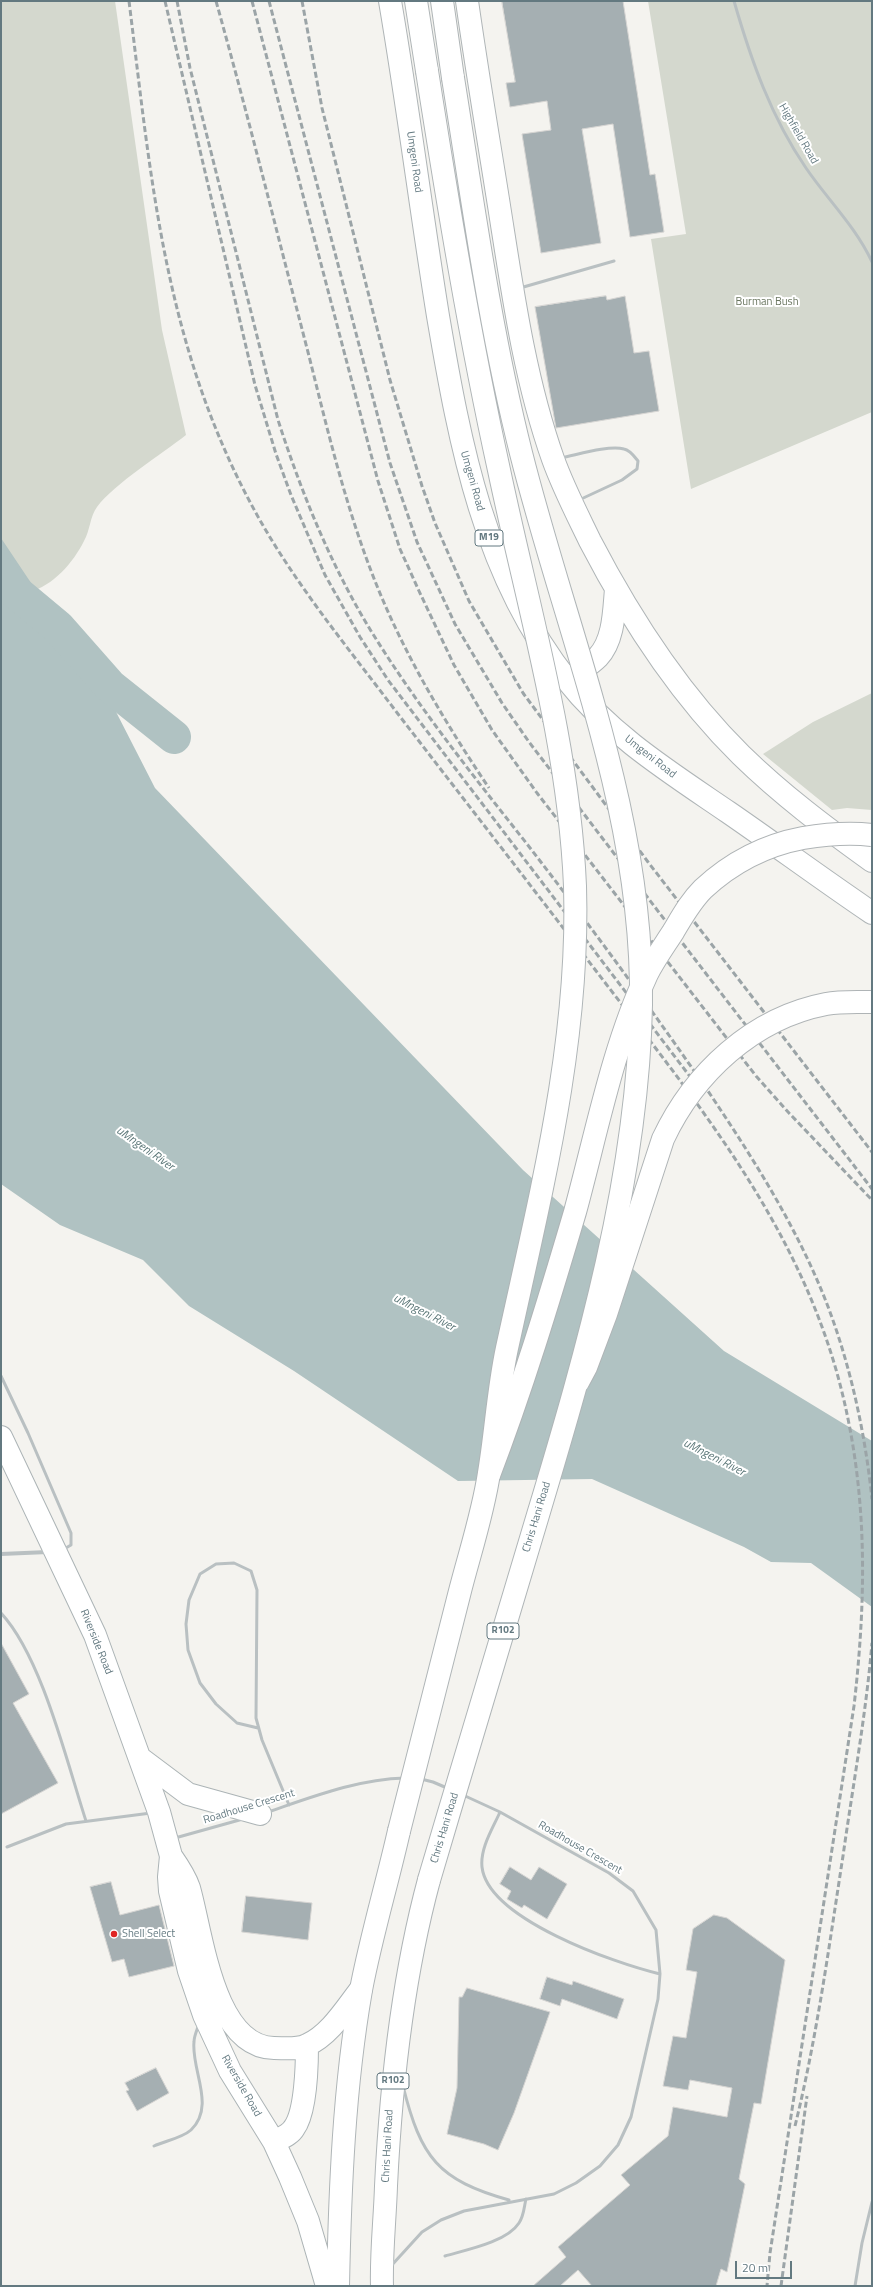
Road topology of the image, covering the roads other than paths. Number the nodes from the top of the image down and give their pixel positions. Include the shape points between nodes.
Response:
1 (390, 1) edge
2 (416, 1) edge
3 (442, 1) edge
4 (467, 1) edge
5 (734, 1) edge
6 (614, 261) dead end
7 (872, 262) edge
8 (512, 290) junction
9 (553, 459) junction
10 (571, 503) junction
11 (616, 589) junction
12 (567, 681) junction
13 (872, 835) edge
14 (872, 862) edge
15 (872, 913) edge
16 (872, 1002) edge
17 (1, 1376) edge
18 (578, 1382) junction
19 (1, 1437) edge
20 (489, 1475) junction
21 (57, 1552) junction
22 (1, 1554) edge
23 (1, 1613) edge
24 (258, 1728) junction
25 (140, 1758) junction
26 (289, 1805) junction
27 (159, 1812) junction
28 (500, 1812) junction
29 (254, 1816) junction
30 (86, 1821) junction
31 (7, 1847) dead end
32 (170, 1848) junction
33 (660, 1974) junction
34 (361, 1989) junction
35 (204, 2015) junction
36 (307, 2045) junction
37 (402, 2082) dead end
38 (274, 2142) junction
39 (154, 2146) dead end
40 (526, 2199) junction
41 (511, 2201) junction
42 (872, 2202) edge
43 (445, 2256) dead end
44 (382, 2281) edge
45 (327, 2286) edge
46 (338, 2286) edge
47 (855, 2286) edge

1 - 12 main road, Umgeni Road / M19 via 447,369 466,462 493,550 529,625
2 - 20 main road, bridge via 471,340 558,736 569,818 574,885 574,956 568,1038 559,1100 500,1381
3 - 18 main road, bridge via 493,328 516,430 559,588 600,723 623,821 633,891 641,1003 635,1092 615,1220
4 - 8 main road
5 - 7 lane, Highfield Road via 746,44 783,131 806,167 855,232
6 - 8 lane
8 - 9 main road via 536,399
9 - 10 main road
9 - 10 lane via 623,448 630,451 638,461 637,468 622,480
10 - 11 main road
11 - 12 main road via 614,619 606,645 596,659
11 - 14 main road via 672,674 740,754 798,807
12 - 15 main road, Umgeni Road / M19 via 597,713 669,773
13 - 20 main road, bridge via 840,833 786,841 738,862 703,890 688,906 660,952 640,990 625,1035 527,1369
16 - 18 main road, bridge via 826,1004 772,1024 738,1043 696,1084 673,1118 663,1139 604,1320
17 - 21 lane via 71,1533 71,1545
18 - 44 main road, Chris Hani Road / R102, bridge via 418,1919 407,1978 398,2067 392,2094
19 - 21 main road, Riverside Road
20 - 34 main road, bridge
21 - 22 street
21 - 25 main road, Riverside Road via 95,1635
23 - 30 lane via 14,1630 38,1676
24 - 24 lane via 237,1723 216,1704 200,1683 188,1650 186,1624 189,1600 200,1574 216,1564 234,1563 251,1571 258,1590 255,1707
24 - 26 lane
25 - 27 main road, Riverside Road
25 - 29 main road via 188,1794
26 - 28 lane, Roadhouse Crescent via 349,1786 389,1778 410,1777 433,1782
26 - 29 lane, Roadhouse Crescent
27 - 30 lane
27 - 32 main road, Riverside Road
28 - 33 lane, Roadhouse Crescent via 609,1873 633,1891 656,1930
28 - 33 lane via 489,1835 482,1865 484,1878 497,1897 509,1908 570,1944 630,1967
29 - 32 lane, Roadhouse Crescent
30 - 31 lane via 47,1830
32 - 35 main road, Riverside Road via 170,1890 189,1971
32 - 36 main road, Riverside Road via 186,1880 207,1961 222,2006 236,2029 252,2043 270,2048 293,2049
33 - 40 lane, Roadhouse Crescent via 658,1999 641,2079 631,2116 618,2145 600,2166 576,2183 554,2194
34 - 36 main road, Riverside Road via 334,2024
34 - 46 main road via 340,2172
35 - 38 main road, Riverside Road via 230,2071
35 - 39 lane via 193,2042 202,2110 198,2120 186,2133
36 - 38 main road via 307,2068 298,2121 288,2135
37 - 41 lane, Roadhouse Crescent via 424,2146 436,2164 448,2176 467,2186
38 - 45 main road, Riverside Road via 308,2221
40 - 41 lane, Roadhouse Crescent
40 - 43 lane via 519,2224 507,2234
41 - 44 lane, Roadhouse Crescent via 464,2211 441,2220 422,2232
42 - 47 lane

